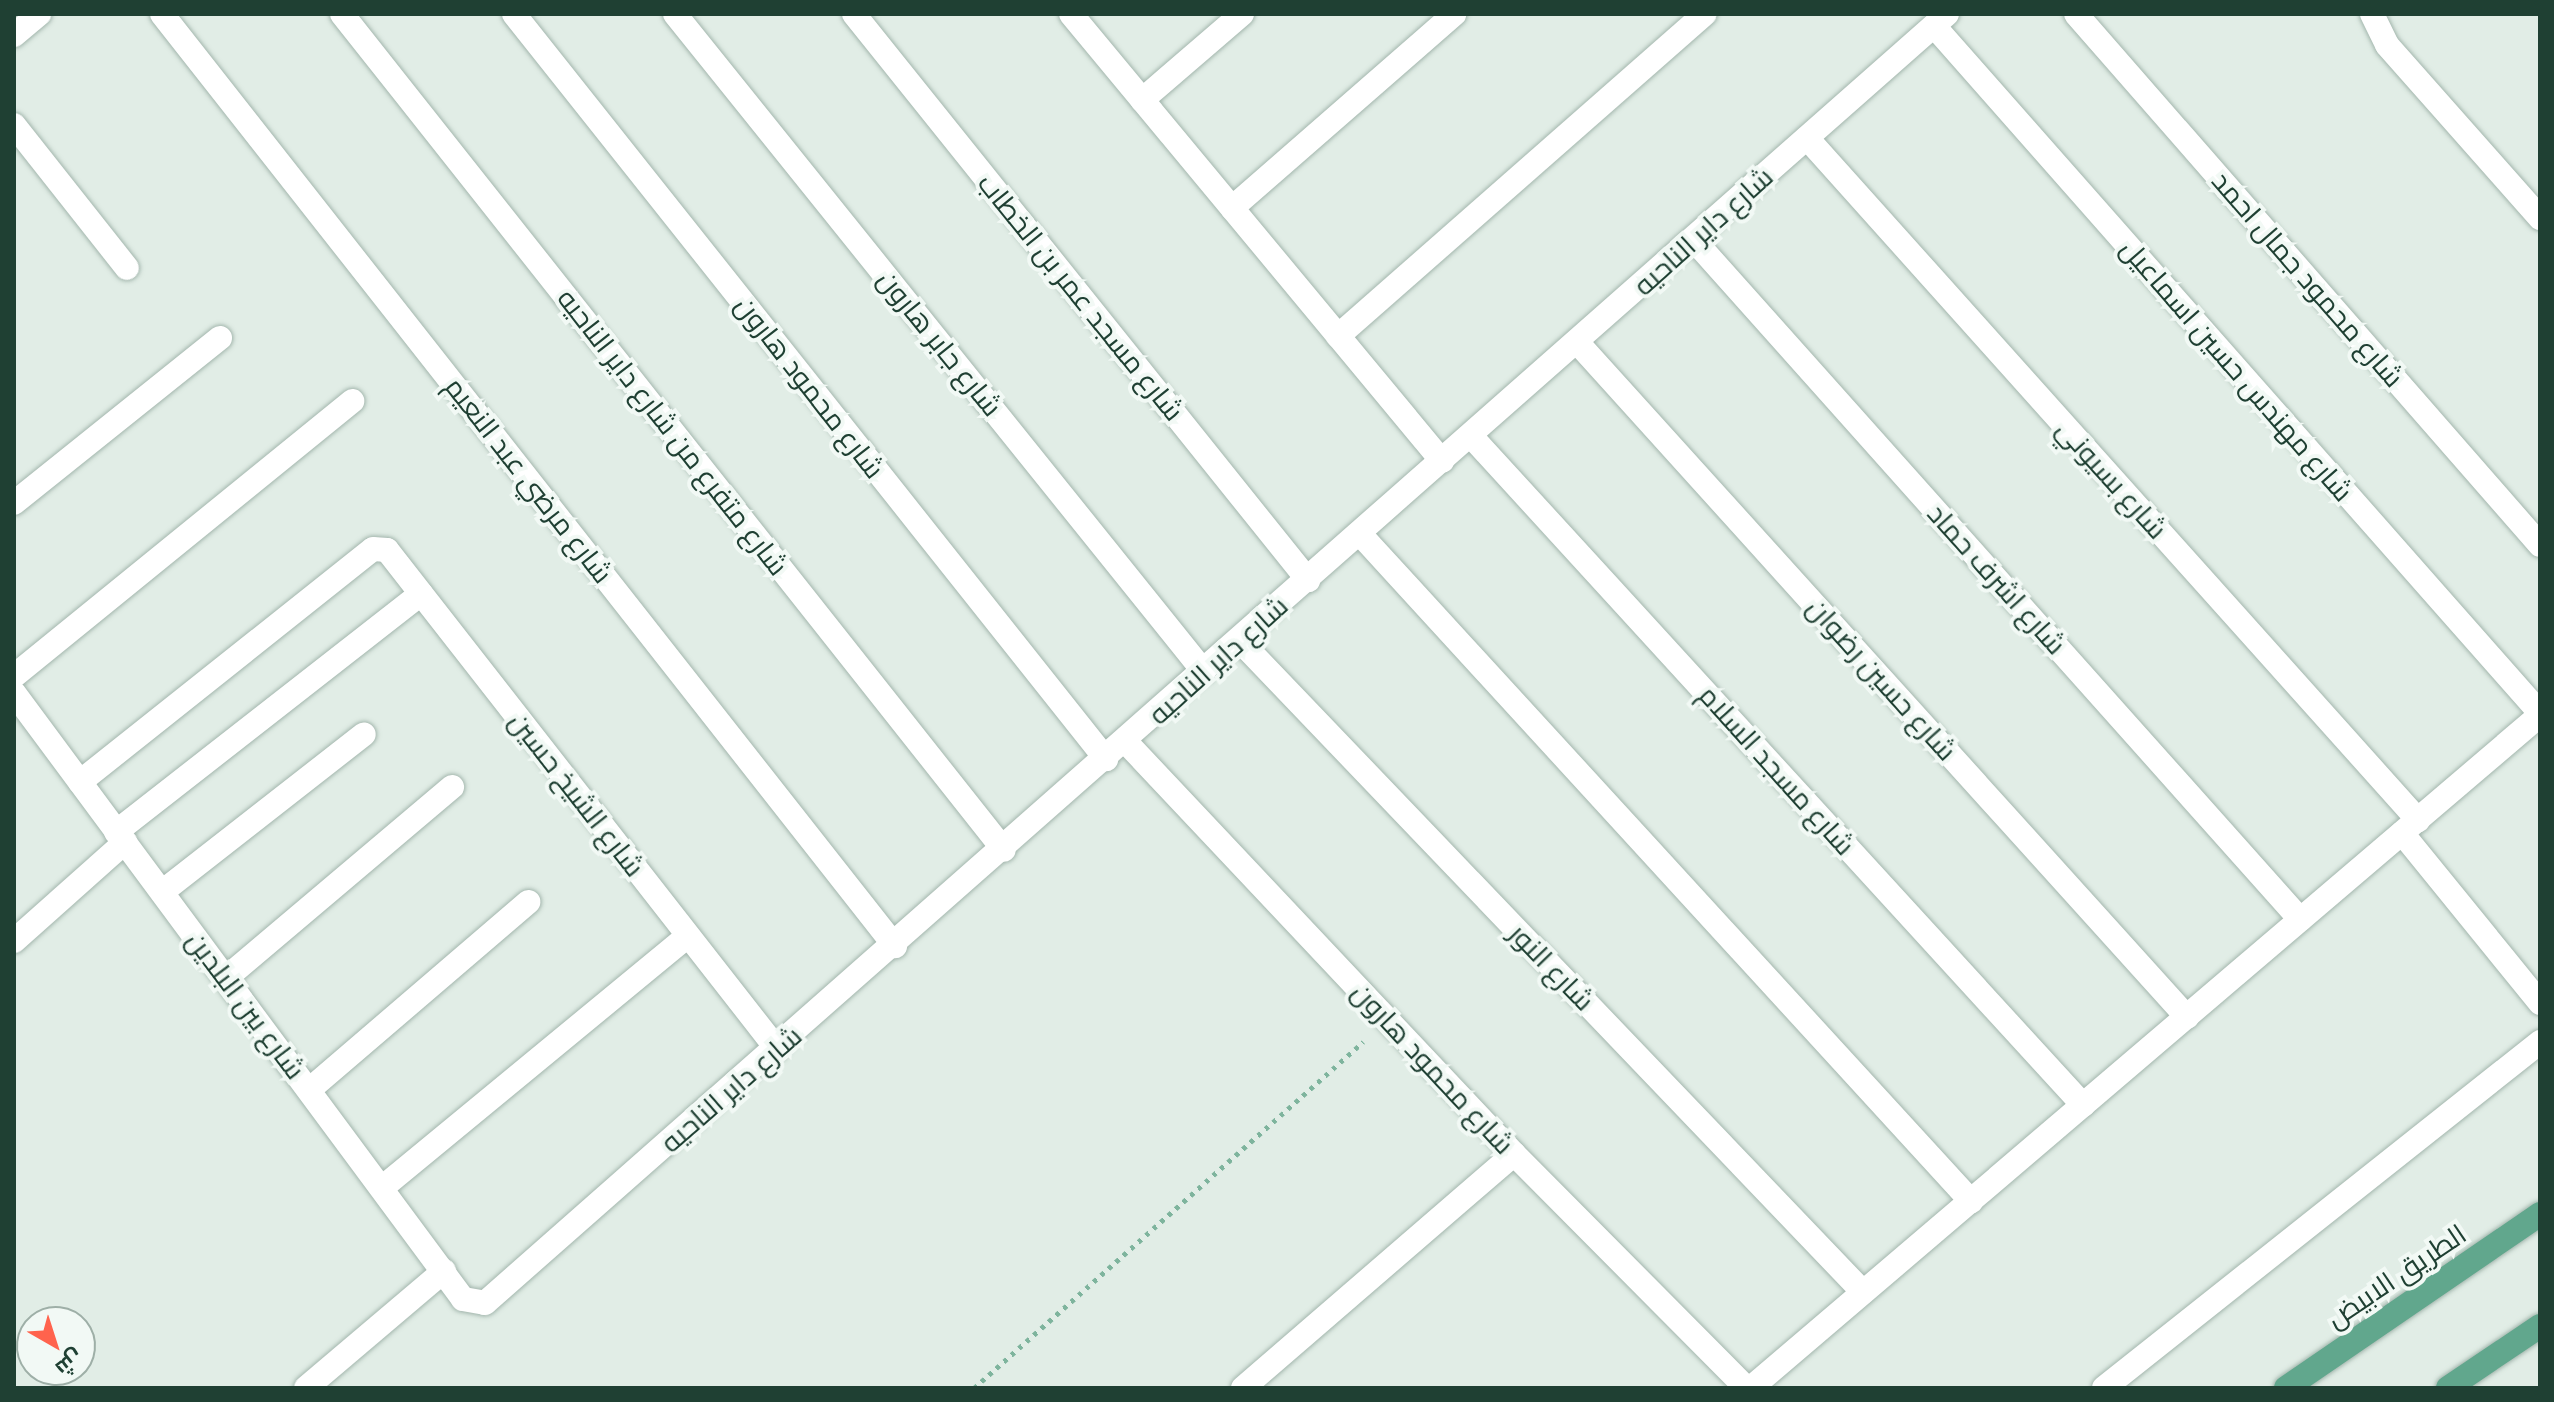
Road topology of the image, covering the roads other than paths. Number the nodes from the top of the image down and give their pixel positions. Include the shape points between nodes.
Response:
1 (39, 14) edge
2 (162, 14) edge
3 (342, 14) edge
4 (514, 14) edge
5 (675, 14) edge
6 (854, 14) edge
7 (1071, 14) edge
8 (1242, 14) edge
9 (1454, 14) edge
10 (1705, 14) edge
11 (2076, 14) edge
12 (2372, 14) edge
13 (1940, 20) edge
14 (14, 35) edge
15 (1142, 100) junction
16 (17, 135) edge
17 (1807, 138) junction
18 (1232, 208) junction
19 (2540, 218) edge
20 (1693, 239) junction
21 (127, 268) dead end
22 (1338, 336) junction
23 (220, 338) dead end
24 (1577, 342) junction
25 (352, 401) dead end
26 (1471, 436) junction
27 (1442, 461) junction
28 (14, 503) edge
29 (1360, 534) junction
30 (2540, 545) edge
31 (1308, 580) junction
32 (421, 594) junction
33 (1240, 641) junction
34 (1204, 672) junction
35 (14, 676) edge
36 (17, 704) edge
37 (2540, 714) edge
38 (364, 734) dead end
39 (1126, 742) junction
40 (1106, 759) junction
41 (80, 782) junction
42 (452, 787) dead end
43 (2410, 826) junction
44 (121, 837) junction
45 (1004, 850) junction
46 (162, 892) junction
47 (528, 902) dead end
48 (2300, 919) junction
49 (687, 936) junction
50 (14, 941) edge
51 (895, 946) junction
52 (226, 978) junction
53 (2540, 1003) edge
54 (2187, 1017) junction
55 (2540, 1042) edge
56 (777, 1049) junction
57 (309, 1090) junction
58 (2083, 1105) junction
59 (1514, 1154) junction
60 (383, 1187) junction
61 (1971, 1201) junction
62 (2540, 1214) edge
63 (444, 1271) junction
64 (1863, 1292) junction
65 (485, 1303) joint
66 (2540, 1326) edge
67 (306, 1388) edge
68 (1243, 1388) edge
69 (1748, 1388) edge
70 (2104, 1388) edge
71 (2286, 1388) edge
72 (2448, 1388) edge

1 - 14 street
2 - 51 street, شارع مرضي عبد النعيم
3 - 45 street, شارع متفرع من شارع داير الناحيه
4 - 40 street, شارع محمود هارون
5 - 34 street, شارع جابر هارون
6 - 31 street, شارع مسجد عمر بن الخطاب
7 - 15 street
8 - 15 street
9 - 18 street
10 - 22 street
11 - 30 street, شارع محمود جمال احمد
12 - 19 street via 2387,45
13 - 17 street, شارع داير الناحيه
13 - 37 street, شارع مهندس حسين اسماعيل
15 - 18 street
16 - 21 street
17 - 20 street, شارع داير الناحيه
17 - 43 street, شارع بسيوني
18 - 22 street
20 - 24 street, شارع داير الناحيه
20 - 48 street, شارع اشرف حماد
22 - 27 street
23 - 28 street
24 - 26 street, شارع داير الناحيه
24 - 54 street, شارع حسين رضوان
25 - 35 street
26 - 27 street, شارع داير الناحيه
26 - 58 street, شارع مسجد السلام
27 - 29 street, شارع داير الناحيه
29 - 31 street, شارع داير الناحيه
29 - 61 street
31 - 33 street, شارع داير الناحيه
32 - 41 street, شارع الشيخ حسين via 387,550 373,549
32 - 44 street
32 - 49 street, شارع الشيخ حسين
33 - 34 street, شارع داير الناحيه
33 - 64 street, شارع النور
34 - 39 street, شارع داير الناحيه
36 - 41 street, شارع بين البلدين
37 - 43 street
38 - 46 street
39 - 40 street, شارع داير الناحيه
39 - 59 street, شارع محمود هارون
40 - 45 street, شارع داير الناحيه
41 - 44 street, شارع بين البلدين
42 - 52 street
43 - 48 street
43 - 53 street, شارع بسيوني
44 - 46 street, شارع بين البلدين
44 - 50 street
45 - 51 street, شارع داير الناحيه
46 - 52 street, شارع بين البلدين
47 - 57 street
48 - 54 street
49 - 56 street, شارع الشيخ حسين
49 - 60 street
51 - 56 street, شارع داير الناحيه
52 - 57 street, شارع بين البلدين
54 - 58 street
55 - 70 street
56 - 65 street, شارع داير الناحيه
57 - 60 street, شارع بين البلدين
58 - 61 street
59 - 68 street
59 - 69 street, شارع محمود هارون
60 - 63 street, شارع بين البلدين
61 - 64 street
62 - 71 main road, الطريق الابيض
63 - 65 street, شارع بين البلدين via 463,1299
63 - 67 street
64 - 69 street
66 - 72 main road

